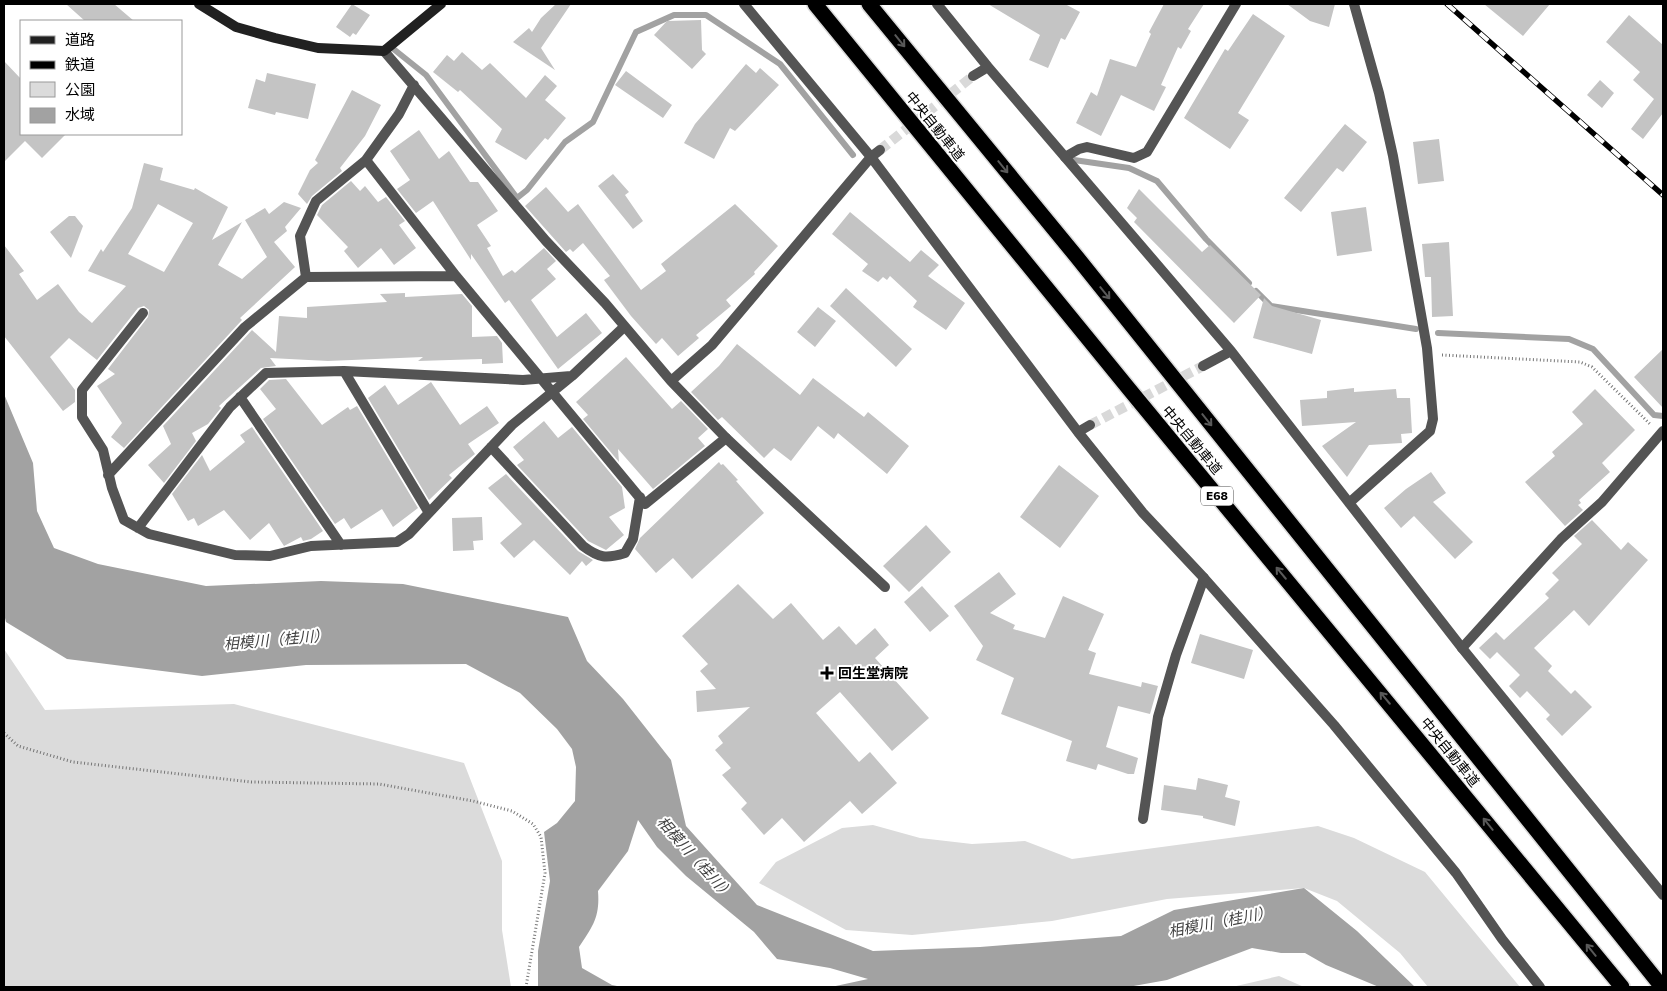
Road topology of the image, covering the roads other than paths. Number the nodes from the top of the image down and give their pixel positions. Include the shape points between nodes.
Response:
1 (199, 4) edge
2 (441, 4) edge
3 (744, 4) edge
4 (815, 4) edge
5 (869, 4) edge
6 (937, 4) edge
7 (1236, 4) edge
8 (1354, 4) edge
9 (384, 51) junction
10 (988, 66) junction
11 (973, 76) tunnel mouth
12 (414, 86) junction
13 (880, 150) tunnel mouth
14 (871, 157) junction
15 (1065, 157) junction
16 (366, 160) junction
17 (456, 276) junction
18 (306, 277) junction
19 (142, 313) dead end
20 (624, 327) junction
21 (1231, 351) junction
22 (1203, 366) tunnel mouth
23 (344, 371) junction
24 (572, 376) junction
25 (542, 378) junction
26 (671, 381) junction
27 (552, 392) junction
28 (240, 397) junction
29 (1090, 425) tunnel mouth
30 (1659, 430) edge
31 (1078, 432) junction
32 (726, 438) junction
33 (491, 447) junction
34 (108, 475) junction
35 (640, 497) junction
36 (1348, 503) junction
37 (429, 513) junction
38 (138, 528) junction
39 (341, 545) junction
40 (1204, 578) junction
41 (885, 587) dead end
42 (1462, 648) junction
43 (1143, 819) dead end
44 (1663, 895) edge
45 (1540, 987) edge
46 (1622, 987) edge
47 (1662, 987) edge

1 - 9 street via 236,27 275,38 318,48
2 - 9 street
3 - 14 street
46 -> 4 highway, 中央自動車道 / E68
5 -> 47 highway, 中央自動車道 via 1076,256
6 - 10 street
7 - 15 street via 1147,152 1134,158 1087,147
8 - 36 street via 1393,156 1427,348 1433,419 1430,431
9 - 12 street
10 - 11 street
10 - 15 street
12 - 16 street via 399,114
12 - 20 street
13 - 14 street
14 - 26 street via 712,345
14 - 31 street
15 - 21 street
16 - 17 street
16 - 18 street via 316,201 300,236
17 - 18 street
17 - 25 street
18 - 34 street via 245,327
19 - 34 street via 82,390 82,417 103,450
20 - 24 street
20 - 26 street
21 - 22 street
21 - 36 street
23 - 25 street via 522,380
23 - 28 street via 266,373
23 - 37 street
24 - 25 street
24 - 27 street
25 - 27 street
26 - 32 street
27 - 33 street
27 - 35 street
28 - 38 street
28 - 39 street
29 - 31 street
30 - 42 street via 1602,502 1561,538
31 - 40 street via 1143,513
32 - 35 street via 645,504
32 - 41 street
33 - 35 street via 594,554 610,558 625,553 633,540
33 - 37 street
34 - 38 street via 124,520
36 - 42 street
37 - 39 street via 397,542
38 - 39 street via 148,534 234,555 270,556 311,546
40 - 43 street via 1158,717
40 - 45 street via 1334,725 1456,873
42 - 44 street

